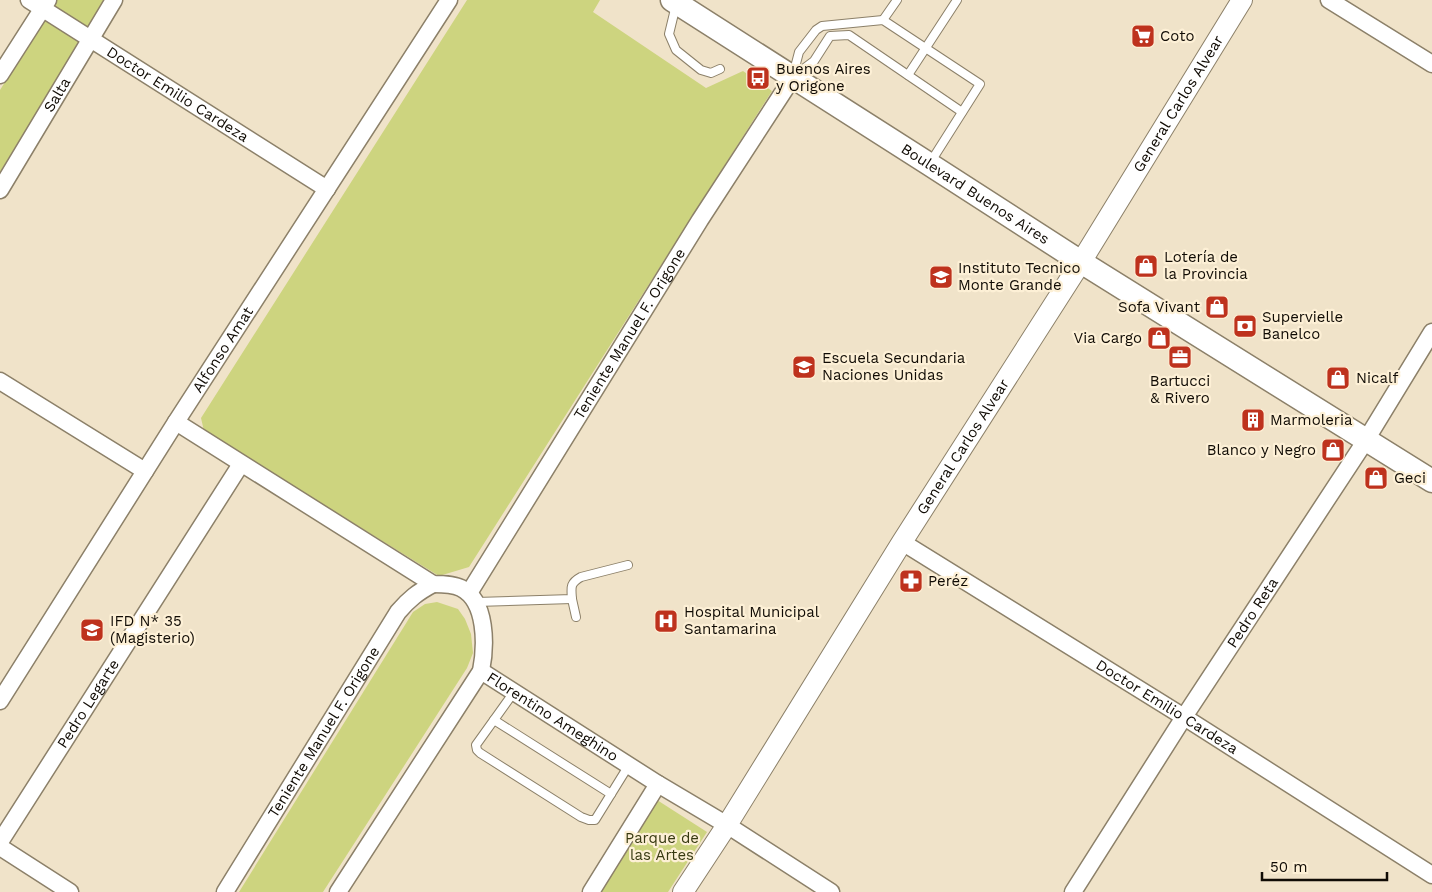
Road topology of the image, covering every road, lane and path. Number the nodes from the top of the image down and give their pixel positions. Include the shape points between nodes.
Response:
1 (29, 0) edge
2 (114, 0) edge
3 (449, 0) edge
4 (897, 0) edge
5 (957, 0) edge
6 (1242, 0) edge
7 (1329, 0) edge
8 (674, 2) edge
9 (46, 4) edge
10 (883, 20) junction
11 (90, 39) junction
12 (926, 48) junction
13 (1432, 64) edge
14 (720, 69) dead end
15 (0, 75) edge
16 (908, 75) junction
17 (793, 77) junction
18 (962, 112) junction
19 (930, 164) junction
20 (328, 189) junction
21 (0, 190) edge
22 (1081, 262) junction
23 (1432, 332) edge
24 (0, 381) edge
25 (176, 422) junction
26 (1366, 440) junction
27 (241, 464) junction
28 (145, 471) junction
29 (1432, 481) edge
30 (902, 542) junction
31 (628, 565) dead end
32 (433, 584) junction
33 (473, 598) junction
34 (572, 599) junction
35 (576, 617) dead end
36 (481, 671) junction
37 (514, 692) junction
38 (0, 701) edge
39 (1184, 716) junction
40 (494, 720) junction
41 (629, 765) junction
42 (658, 784) junction
43 (611, 794) junction
44 (727, 825) junction
45 (0, 842) edge
46 (0, 847) edge
47 (1432, 875) edge
48 (70, 892) edge
49 (225, 892) edge
50 (338, 892) edge
51 (591, 892) edge
52 (683, 892) edge
53 (830, 892) edge
54 (1073, 892) edge

1 - 9 street, Doctor Emilio Cardeza
2 - 11 street, Salta
3 - 20 street, Alfonso Amat
4 - 10 lane
5 - 12 lane
6 - 22 street, General Carlos Alvear
7 - 13 street
8 - 14 lane via 669,34 676,50 701,70 711,73
8 - 17 main road, Boulevard Buenos Aires
9 - 11 street, Doctor Emilio Cardeza
9 - 15 street
10 - 12 lane
10 - 17 lane via 822,26 800,52
11 - 20 street, Doctor Emilio Cardeza
11 - 21 street, Salta
12 - 16 lane
12 - 18 lane via 980,84
16 - 17 lane via 849,35 830,36 814,61
16 - 18 lane
17 - 19 main road, Boulevard Buenos Aires
17 - 33 street, Teniente Manuel F. Origone via 700,220
18 - 19 lane
19 - 22 main road, Boulevard Buenos Aires
20 - 25 street, Alfonso Amat
22 - 26 main road, Boulevard Buenos Aires
22 - 30 street, General Carlos Alvear
23 - 26 street, Pedro Reta
24 - 28 street
25 - 27 street
25 - 28 street, Alfonso Amat
26 - 29 main road, Boulevard Buenos Aires
26 - 39 street, Pedro Reta
27 - 32 street
27 - 45 street, Pedro Legarte
28 - 38 street, Alfonso Amat
30 - 39 street, Doctor Emilio Cardeza
30 - 44 street, General Carlos Alvear
31 - 34 lane via 574,580
32 - 33 street via 459,587
32 - 49 street, Teniente Manuel F. Origone via 418,592 398,612
33 - 34 lane
33 - 36 street, Florentino Ameghino via 484,636
34 - 35 lane
36 - 37 street, Florentino Ameghino
36 - 50 street
37 - 40 lane
37 - 41 street, Florentino Ameghino
39 - 47 street, Doctor Emilio Cardeza
39 - 54 street, Pedro Reta
40 - 43 lane
40 - 43 lane via 476,745 480,754 589,820 594,820
41 - 42 street, Florentino Ameghino
41 - 43 lane
42 - 44 street, Florentino Ameghino
42 - 51 street
44 - 52 street, General Carlos Alvear
44 - 53 street, Florentino Ameghino
46 - 48 street

